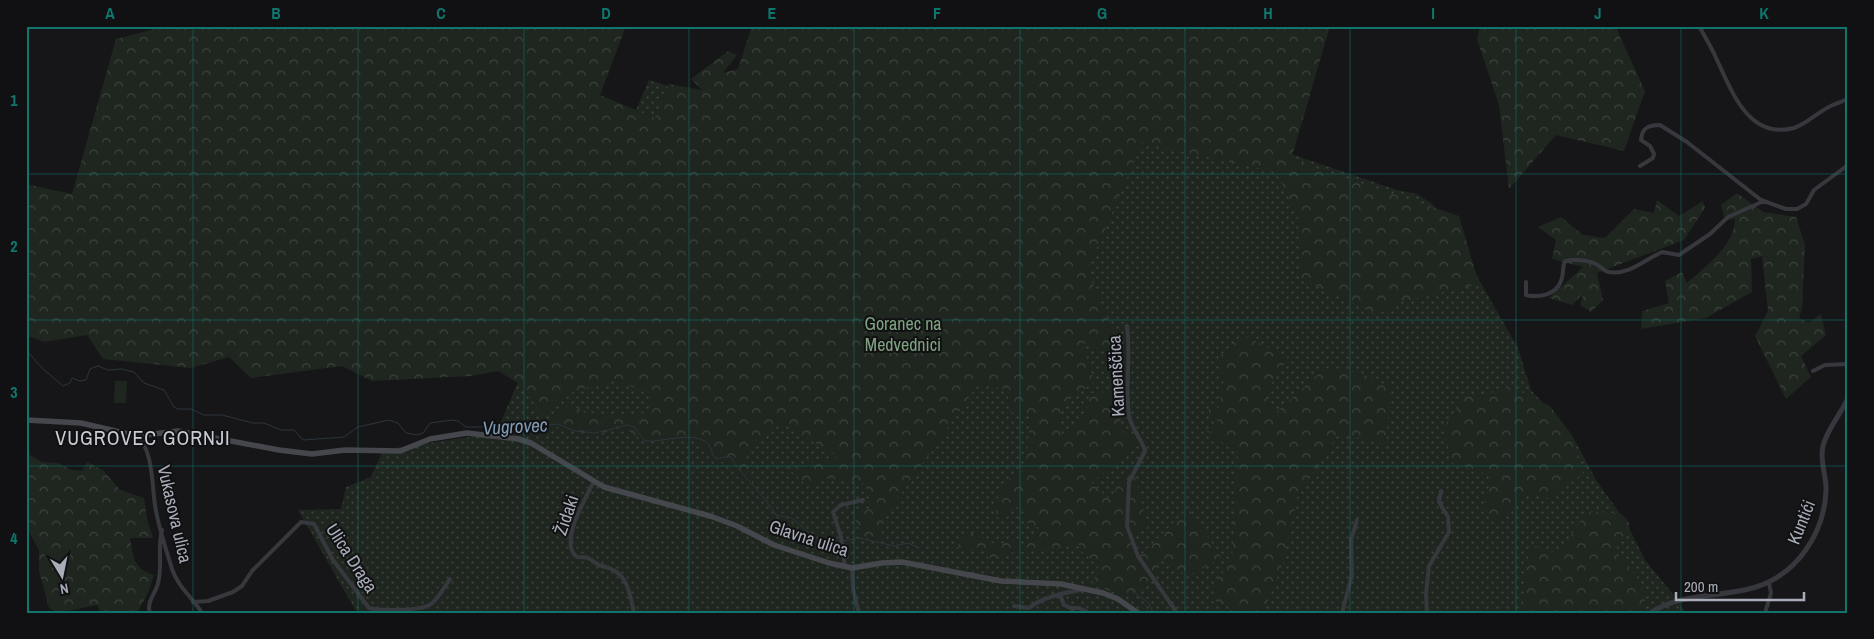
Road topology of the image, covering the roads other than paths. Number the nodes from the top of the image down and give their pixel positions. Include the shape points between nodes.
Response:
1 (1699, 26) edge
2 (1848, 99) edge
3 (1848, 165) edge
4 (1640, 166) dead end
5 (1764, 202) junction
6 (1526, 282) dead end
7 (1127, 326) dead end
8 (1848, 364) edge
9 (1813, 371) dead end
10 (1848, 398) edge
11 (26, 420) edge
12 (146, 434) junction
13 (137, 436) junction
14 (143, 443) junction
15 (594, 481) junction
16 (1441, 491) dead end
17 (863, 500) dead end
18 (1357, 520) dead end
19 (162, 530) junction
20 (845, 567) junction
21 (852, 568) junction
22 (450, 579) dead end
23 (1769, 583) junction
24 (1086, 589) junction
25 (1060, 595) junction
26 (193, 602) junction
27 (1014, 606) dead end
28 (369, 608) junction
29 (1071, 608) junction
30 (150, 613) edge
31 (202, 613) edge
32 (372, 613) edge
33 (634, 613) edge
34 (859, 613) edge
35 (1074, 613) edge
36 (1089, 613) edge
37 (1138, 613) edge
38 (1176, 613) edge
39 (1342, 613) edge
40 (1427, 613) edge
41 (1650, 613) edge
42 (1765, 613) edge

1 - 2 street via 1736,101 1761,126 1782,130 1797,127 1828,107
3 - 5 street via 1814,190 1806,204 1797,210
4 - 5 street via 1654,154 1650,146 1641,140 1643,130 1660,125
5 - 6 street via 1728,217 1710,234 1678,255 1662,252 1634,268 1616,272 1606,271 1596,263 1565,261 1561,283 1549,294 1537,297 1526,295
7 - 38 street, Kamenščica via 1129,415 1145,451 1129,482 1127,526 1138,556
8 - 9 street via 1825,365
10 - 23 street, Kuntići via 1823,446 1822,463 1827,490 1819,524 1795,564
11 - 13 main road via 81,423
12 - 13 main road, Glavna ulica
12 - 14 street
12 - 15 main road, Glavna ulica via 178,431 312,454 345,450 400,451 430,438 476,434 526,441
13 - 14 street, Vukasova ulica
14 - 19 street, Vukasova ulica
15 - 20 main road, Glavna ulica via 622,493 710,516 774,545
15 - 33 street, Židaki via 577,515 570,549 577,557 590,559 620,573
16 - 40 street via 1439,502 1448,517 1449,532 1429,566
17 - 20 street via 841,505 833,512
18 - 39 street via 1351,540 1352,574
19 - 26 street, Vukasova ulica via 176,578
19 - 30 street via 159,581 149,607
20 - 21 main road, Glavna ulica
21 - 24 main road, Glavna ulica via 902,562 1001,581 1060,584
21 - 34 street
22 - 28 street, Ulica Draga via 427,607
23 - 41 street, Kuntići via 1720,595 1686,598 1660,606
23 - 42 street via 1772,593
24 - 25 street
24 - 37 main road, Glavna ulica via 1118,599
25 - 27 street via 1029,608
25 - 29 street via 1064,605
26 - 28 street, Ulica Draga via 215,598 242,586 252,571 301,522 314,524 333,560
26 - 31 street, Vukasova ulica
28 - 32 street, Ulica Draga
29 - 35 street
29 - 36 street

